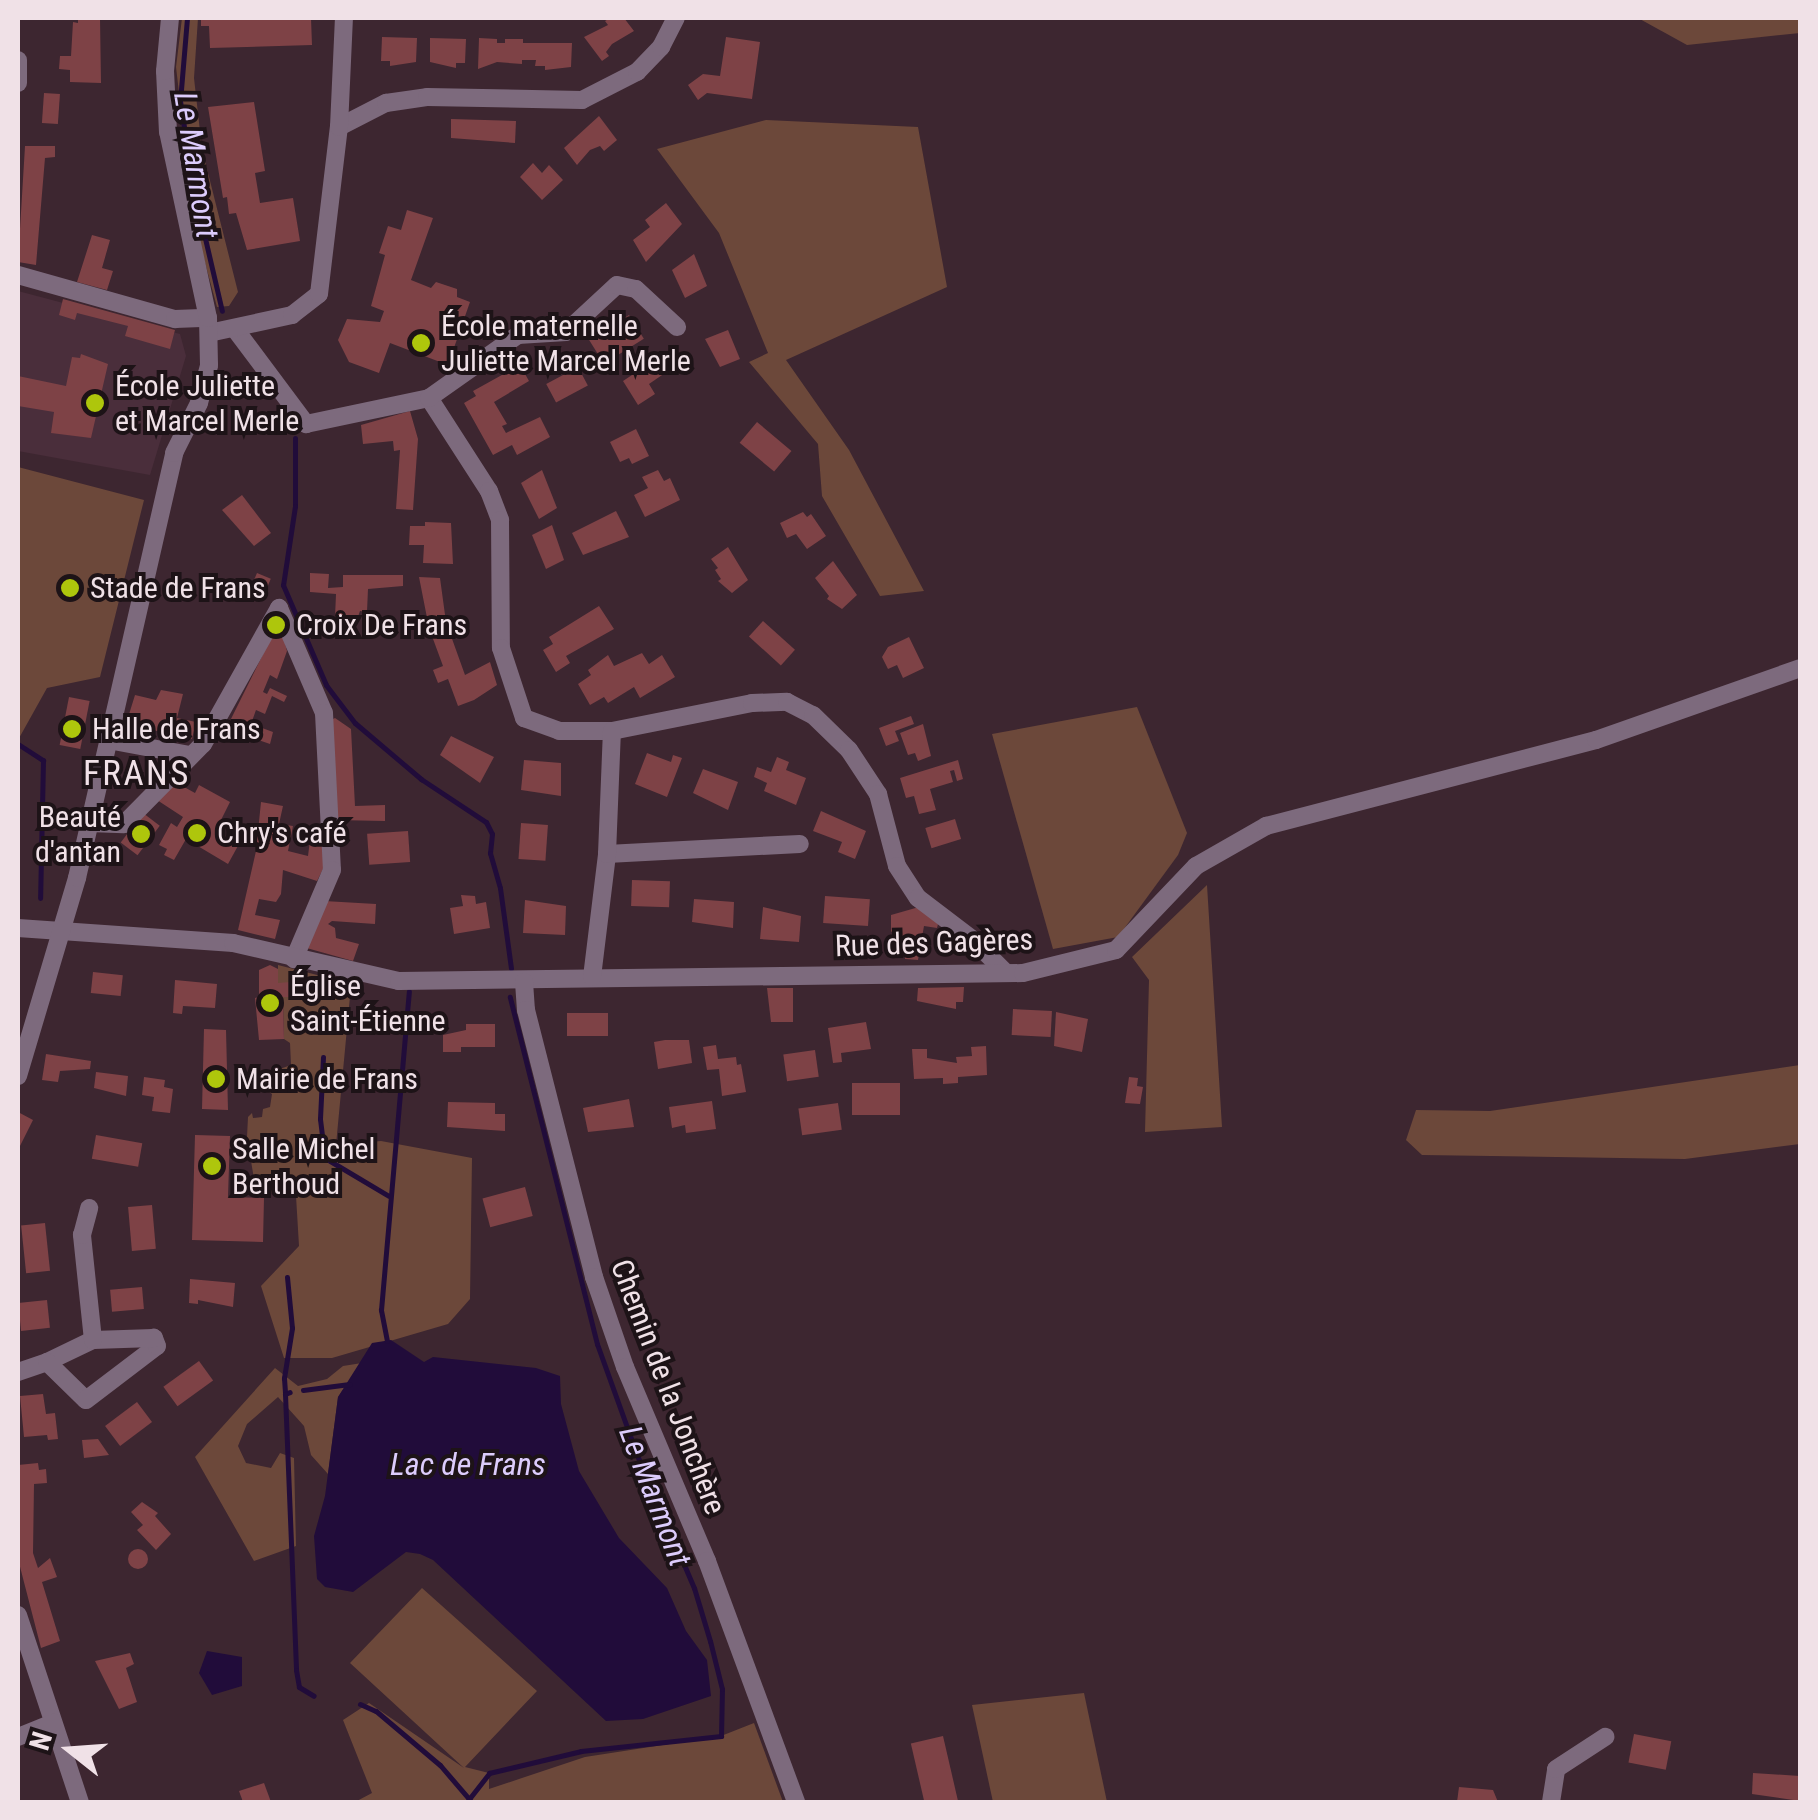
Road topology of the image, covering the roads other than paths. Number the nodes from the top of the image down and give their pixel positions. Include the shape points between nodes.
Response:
1 (170, 18) edge
2 (344, 18) edge
3 (676, 18) edge
4 (18, 60) edge
5 (18, 83) edge
6 (339, 127) junction
7 (18, 275) edge
8 (209, 326) junction
9 (676, 327) dead end
10 (235, 329) junction
11 (429, 398) junction
12 (1800, 668) edge
13 (612, 731) junction
14 (108, 740) junction
15 (189, 755) junction
16 (89, 823) junction
17 (800, 844) dead end
18 (606, 854) junction
19 (18, 928) edge
20 (64, 928) junction
21 (294, 959) junction
22 (1006, 974) junction
23 (592, 977) junction
24 (524, 982) junction
25 (18, 1076) edge
26 (90, 1208) dead end
27 (93, 1340) junction
28 (48, 1362) junction
29 (18, 1372) edge
30 (18, 1615) edge
31 (53, 1724) junction
32 (1605, 1736) dead end
33 (18, 1737) edge
34 (80, 1802) edge
35 (796, 1802) edge
36 (1551, 1802) edge

1 - 8 street via 168,132
2 - 6 street
3 - 6 street via 662,47 637,72 582,100 427,97 386,103
4 - 5 street
6 - 10 street via 324,280 313,302 292,315
7 - 8 street
8 - 10 street
8 - 14 street via 204,388 174,453
9 - 11 street via 636,289 617,285 566,332 518,336
10 - 11 street via 306,424
11 - 13 street via 489,490 500,520 501,648 524,718 559,731
12 - 22 street, Rue des Gagères via 1596,740 1266,826 1196,866 1116,950
13 - 18 street
13 - 22 street via 752,704 787,702 813,714 850,750 878,794 897,866 918,898
14 - 15 street
14 - 16 street
15 - 16 street via 124,824
15 - 21 street via 222,716 279,608 324,713 332,856 326,889
16 - 20 street
17 - 18 street
18 - 23 street
19 - 20 street, Rue des Gagères
20 - 21 street, Rue des Gagères via 233,943
20 - 25 street
21 - 24 street, Rue des Gagères via 400,981
22 - 23 street, Rue des Gagères
23 - 24 street, Rue des Gagères
24 - 35 street, Chemin de la Jonchère via 563,1166 600,1295
26 - 27 street via 82,1236
27 - 28 street
27 - 28 street via 154,1338 156,1346 86,1400
28 - 29 street
30 - 31 street
31 - 33 street
31 - 34 street
32 - 36 street via 1556,1769

